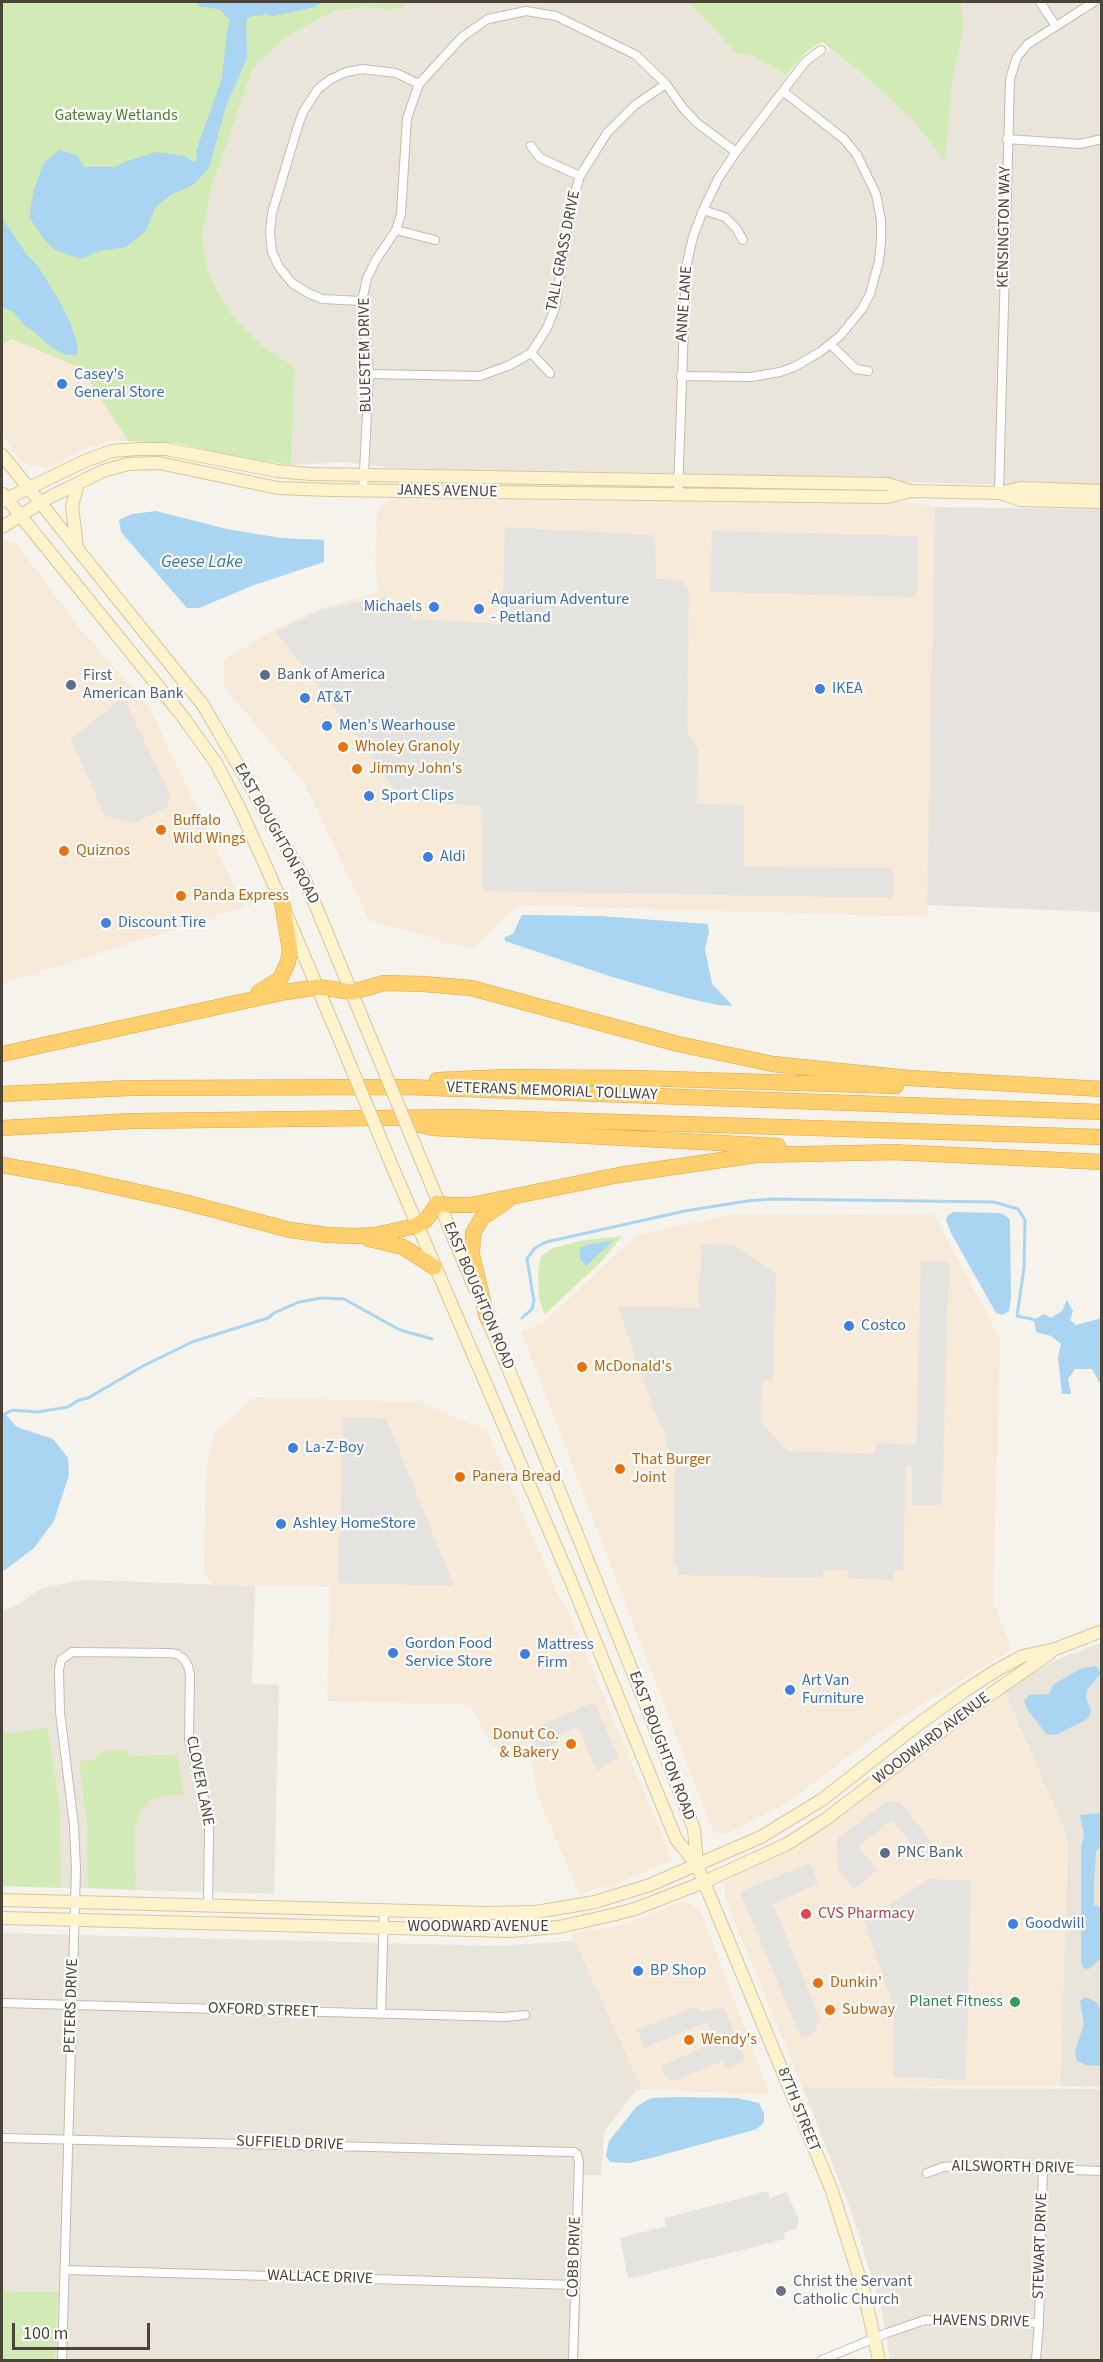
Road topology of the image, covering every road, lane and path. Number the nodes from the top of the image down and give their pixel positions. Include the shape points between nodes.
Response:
1 (1040, 2) edge
2 (1094, 2) edge
3 (1055, 25) junction
4 (821, 50) dead end
5 (419, 84) junction
6 (666, 84) junction
7 (784, 92) junction
8 (1101, 139) edge
9 (1007, 140) junction
10 (531, 146) dead end
11 (736, 152) junction
12 (580, 176) junction
13 (703, 210) junction
14 (396, 230) junction
15 (435, 240) dead end
16 (743, 240) dead end
17 (362, 301) junction
18 (830, 344) junction
19 (531, 353) junction
20 (868, 371) dead end
21 (550, 373) dead end
22 (369, 374) junction
23 (681, 376) junction
24 (2, 455) edge
25 (364, 475) junction
26 (78, 483) junction
27 (678, 487) junction
28 (29, 488) junction
29 (363, 490) junction
30 (1101, 491) edge
31 (999, 493) junction
32 (3, 497) edge
33 (1101, 502) edge
34 (41, 503) junction
35 (20, 516) junction
36 (2, 527) edge
37 (77, 548) junction
38 (282, 902) junction
39 (318, 987) junction
40 (352, 992) junction
41 (240, 1001) junction
42 (2, 1053) edge
43 (405, 1087) junction
44 (1064, 1088) junction
45 (1101, 1089) edge
46 (2, 1094) edge
47 (1101, 1112) edge
48 (387, 1118) junction
49 (2, 1128) edge
50 (1101, 1137) edge
51 (900, 1152) junction
52 (1101, 1162) edge
53 (2, 1165) edge
54 (514, 1196) junction
55 (438, 1203) junction
56 (416, 1226) junction
57 (355, 1236) junction
58 (434, 1267) junction
59 (487, 1318) junction
60 (1101, 1632) edge
61 (1055, 1649) junction
62 (184, 1659) joint
63 (697, 1865) junction
64 (704, 1882) junction
65 (2, 1900) edge
66 (75, 1903) junction
67 (208, 1905) junction
68 (384, 1910) junction
69 (2, 1918) edge
70 (75, 1919) junction
71 (384, 1928) junction
72 (2, 2003) edge
73 (72, 2005) junction
74 (381, 2014) junction
75 (525, 2015) dead end
76 (2, 2138) edge
77 (69, 2138) junction
78 (577, 2154) joint
79 (1043, 2168) junction
80 (1101, 2171) edge
81 (927, 2173) dead end
82 (66, 2270) junction
83 (574, 2285) junction
84 (1039, 2322) junction
85 (875, 2338) junction
86 (62, 2361) edge
87 (573, 2361) edge
88 (822, 2361) edge
89 (879, 2361) edge
90 (1036, 2361) edge

1 - 3 street
2 - 3 street, KENSINGTON WAY
3 - 9 street, KENSINGTON WAY via 1017,57 1009,86
4 - 7 street, ANNE LANE via 806,61
5 - 6 street, BLUESTEM DRIVE via 462,37 488,19 526,11 556,16 601,36 636,55
5 - 14 street, BLUESTEM DRIVE via 407,118 401,214
5 - 17 street via 396,73 363,69 346,72 318,89 298,126 273,213 272,252 292,283 322,298
6 - 11 street, BLUESTEM DRIVE via 697,123
6 - 12 street, TALL GRASS DRIVE via 635,105 607,133
7 - 11 street, ANNE LANE
7 - 18 street via 844,139 857,155 876,194 881,220 876,273 862,309
8 - 9 street via 1080,144
9 - 31 street, KENSINGTON WAY
10 - 12 street via 540,158
11 - 13 street, ANNE LANE
12 - 19 street, TALL GRASS DRIVE via 570,210 555,308
13 - 16 street via 725,217
13 - 23 street, ANNE LANE via 686,267
14 - 15 street
14 - 17 street, BLUESTEM DRIVE via 376,260
17 - 22 street, BLUESTEM DRIVE
18 - 20 street via 856,369
18 - 23 street via 806,361 773,373
19 - 21 street
19 - 22 street, TALL GRASS DRIVE via 480,376
22 - 25 street, BLUESTEM DRIVE
23 - 27 street, ANNE LANE
24 - 28 main road, EAST BOUGHTON ROAD
25 - 27 main road, JANES AVENUE
25 - 28 main road, JANES AVENUE via 277,471 178,451 138,449 112,451
25 - 29 street, BLUESTEM DRIVE
26 - 29 main road, JANES AVENUE via 128,464 159,463 278,488
26 - 34 main road, JANES AVENUE
26 - 37 main road via 72,506
27 - 29 main road, JANES AVENUE via 430,493
27 - 31 main road, JANES AVENUE via 887,484 910,491
28 - 32 main road, JANES AVENUE
28 - 34 main road, EAST BOUGHTON ROAD
30 - 31 main road, JANES AVENUE via 1021,488
31 - 33 main road, JANES AVENUE via 1020,500
32 - 35 main road, EAST BOUGHTON ROAD
34 - 35 main road, JANES AVENUE
34 - 37 main road, EAST BOUGHTON ROAD
35 - 36 main road, JANES AVENUE
35 - 38 main road, EAST BOUGHTON ROAD via 216,763
37 - 40 main road, EAST BOUGHTON ROAD via 203,705 305,880
38 - 39 main road, EAST BOUGHTON ROAD
38 - 41 highway via 290,951 285,971 272,985
39 - 40 highway
39 - 41 highway
39 - 56 main road, EAST BOUGHTON ROAD, bridge
40 - 44 highway via 384,983 471,988 678,1044 773,1064
40 - 55 main road, EAST BOUGHTON ROAD, bridge
41 - 42 highway
43 - 44 highway via 444,1078 505,1077
43 - 46 highway, VETERANS MEMORIAL TOLLWAY via 130,1088
43 - 47 highway, VETERANS MEMORIAL TOLLWAY
44 - 45 highway
48 - 49 highway, VETERANS MEMORIAL TOLLWAY via 132,1121
48 - 50 highway, VETERANS MEMORIAL TOLLWAY via 471,1117
48 - 51 highway via 433,1128
51 - 52 highway
51 - 54 highway via 756,1155 619,1175
53 - 57 highway via 184,1202 290,1230
54 - 55 highway via 462,1206
54 - 59 highway via 482,1218 473,1233 472,1255
55 - 56 highway via 426,1220
55 - 59 main road, EAST BOUGHTON ROAD
56 - 57 highway
56 - 58 main road, EAST BOUGHTON ROAD
57 - 58 highway via 403,1247
58 - 63 main road, EAST BOUGHTON ROAD via 570,1579 676,1839
59 - 63 main road, EAST BOUGHTON ROAD via 596,1580 693,1829
60 - 61 main road, WOODWARD AVENUE
61 - 63 main road, WOODWARD AVENUE via 1023,1656 997,1670 920,1723 823,1799 761,1837
61 - 64 main road, WOODWARD AVENUE via 826,1819 768,1854
62 - 66 street, PETERS DRIVE via 169,1653 72,1652 66,1655 59,1670 76,1846
62 - 67 street, CLOVER LANE via 190,1675 189,1740 209,1830
63 - 64 main road, 87TH STREET
63 - 68 main road, WOODWARD AVENUE via 625,1894 556,1909 520,1913
64 - 71 main road, WOODWARD AVENUE via 635,1909 559,1927 510,1931
64 - 85 main road, 87TH STREET via 832,2191 853,2251
65 - 66 main road, WOODWARD AVENUE
66 - 67 main road, WOODWARD AVENUE
66 - 70 street, PETERS DRIVE
67 - 68 main road, WOODWARD AVENUE
68 - 71 street
69 - 70 main road, WOODWARD AVENUE
70 - 71 main road, WOODWARD AVENUE
70 - 73 street, PETERS DRIVE
71 - 74 street
72 - 73 street, OXFORD STREET
73 - 74 street, OXFORD STREET
73 - 77 street, PETERS DRIVE
74 - 75 street, OXFORD STREET
76 - 77 street, SUFFIELD DRIVE
77 - 78 street, SUFFIELD DRIVE
77 - 82 street, PETERS DRIVE
78 - 83 street, COBB DRIVE
79 - 80 street, AILSWORTH DRIVE
79 - 81 street, AILSWORTH DRIVE via 956,2166
79 - 84 street, STEWART DRIVE
82 - 83 street, WALLACE DRIVE
82 - 86 street, PETERS DRIVE
83 - 87 street, COBB DRIVE
84 - 85 street, HAVENS DRIVE via 933,2320
84 - 90 street, STEWART DRIVE
85 - 88 street, HAVENS DRIVE
85 - 89 main road, 87TH STREET

